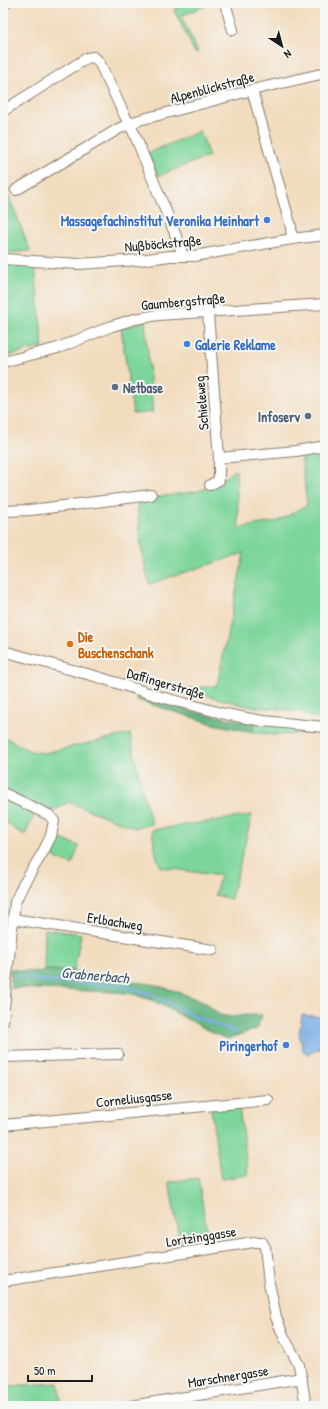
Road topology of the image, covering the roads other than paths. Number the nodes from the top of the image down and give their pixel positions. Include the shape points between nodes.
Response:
1 (6, 3) edge
2 (225, 3) edge
3 (324, 3) edge
4 (3, 5) edge
5 (325, 7) edge
6 (233, 30) dead end
7 (325, 73) edge
8 (252, 90) junction
9 (3, 111) edge
10 (129, 124) junction
11 (16, 190) dead end
12 (325, 234) edge
13 (292, 239) junction
14 (182, 256) junction
15 (3, 259) edge
16 (325, 304) edge
17 (208, 313) junction
18 (3, 362) edge
19 (325, 446) edge
20 (219, 458) junction
21 (210, 485) dead end
22 (150, 495) dead end
23 (3, 512) edge
24 (3, 651) edge
25 (325, 727) edge
26 (3, 793) edge
27 (13, 919) junction
28 (213, 950) dead end
29 (4, 992) edge
30 (3, 1021) edge
31 (118, 1054) dead end
32 (3, 1057) edge
33 (268, 1100) dead end
34 (3, 1125) edge
35 (3, 1281) edge
36 (302, 1378) junction
37 (131, 1406) edge
38 (306, 1406) edge

1 - 4 street
2 - 6 street
3 - 5 street
7 - 8 street, Alpenblickstraße
8 - 10 street, Alpenblickstraße
8 - 13 street via 291,227
9 - 10 street via 87,58 94,57 99,62
10 - 11 street, Alpenblickstraße
10 - 14 street
12 - 13 street, Nußböckstraße
13 - 14 street, Nußböckstraße
14 - 15 street, Nußböckstraße via 78,264
16 - 17 street, Gaumbergstraße
17 - 18 street, Gaumbergstraße via 158,315 135,319 58,348
17 - 20 street, Schieleweg
19 - 20 street
20 - 21 street, Schieleweg via 219,480
22 - 23 street
24 - 25 street, Daffingerstraße via 226,714
26 - 27 street via 49,815 54,824 51,836 15,902
27 - 28 street, Erlbachweg
27 - 29 street
29 - 30 street
31 - 32 street
33 - 34 street, Corneliusgasse
35 - 36 street, Lortzinggasse via 262,1242 265,1247 276,1317
36 - 37 street, Marschnergasse
36 - 38 street

